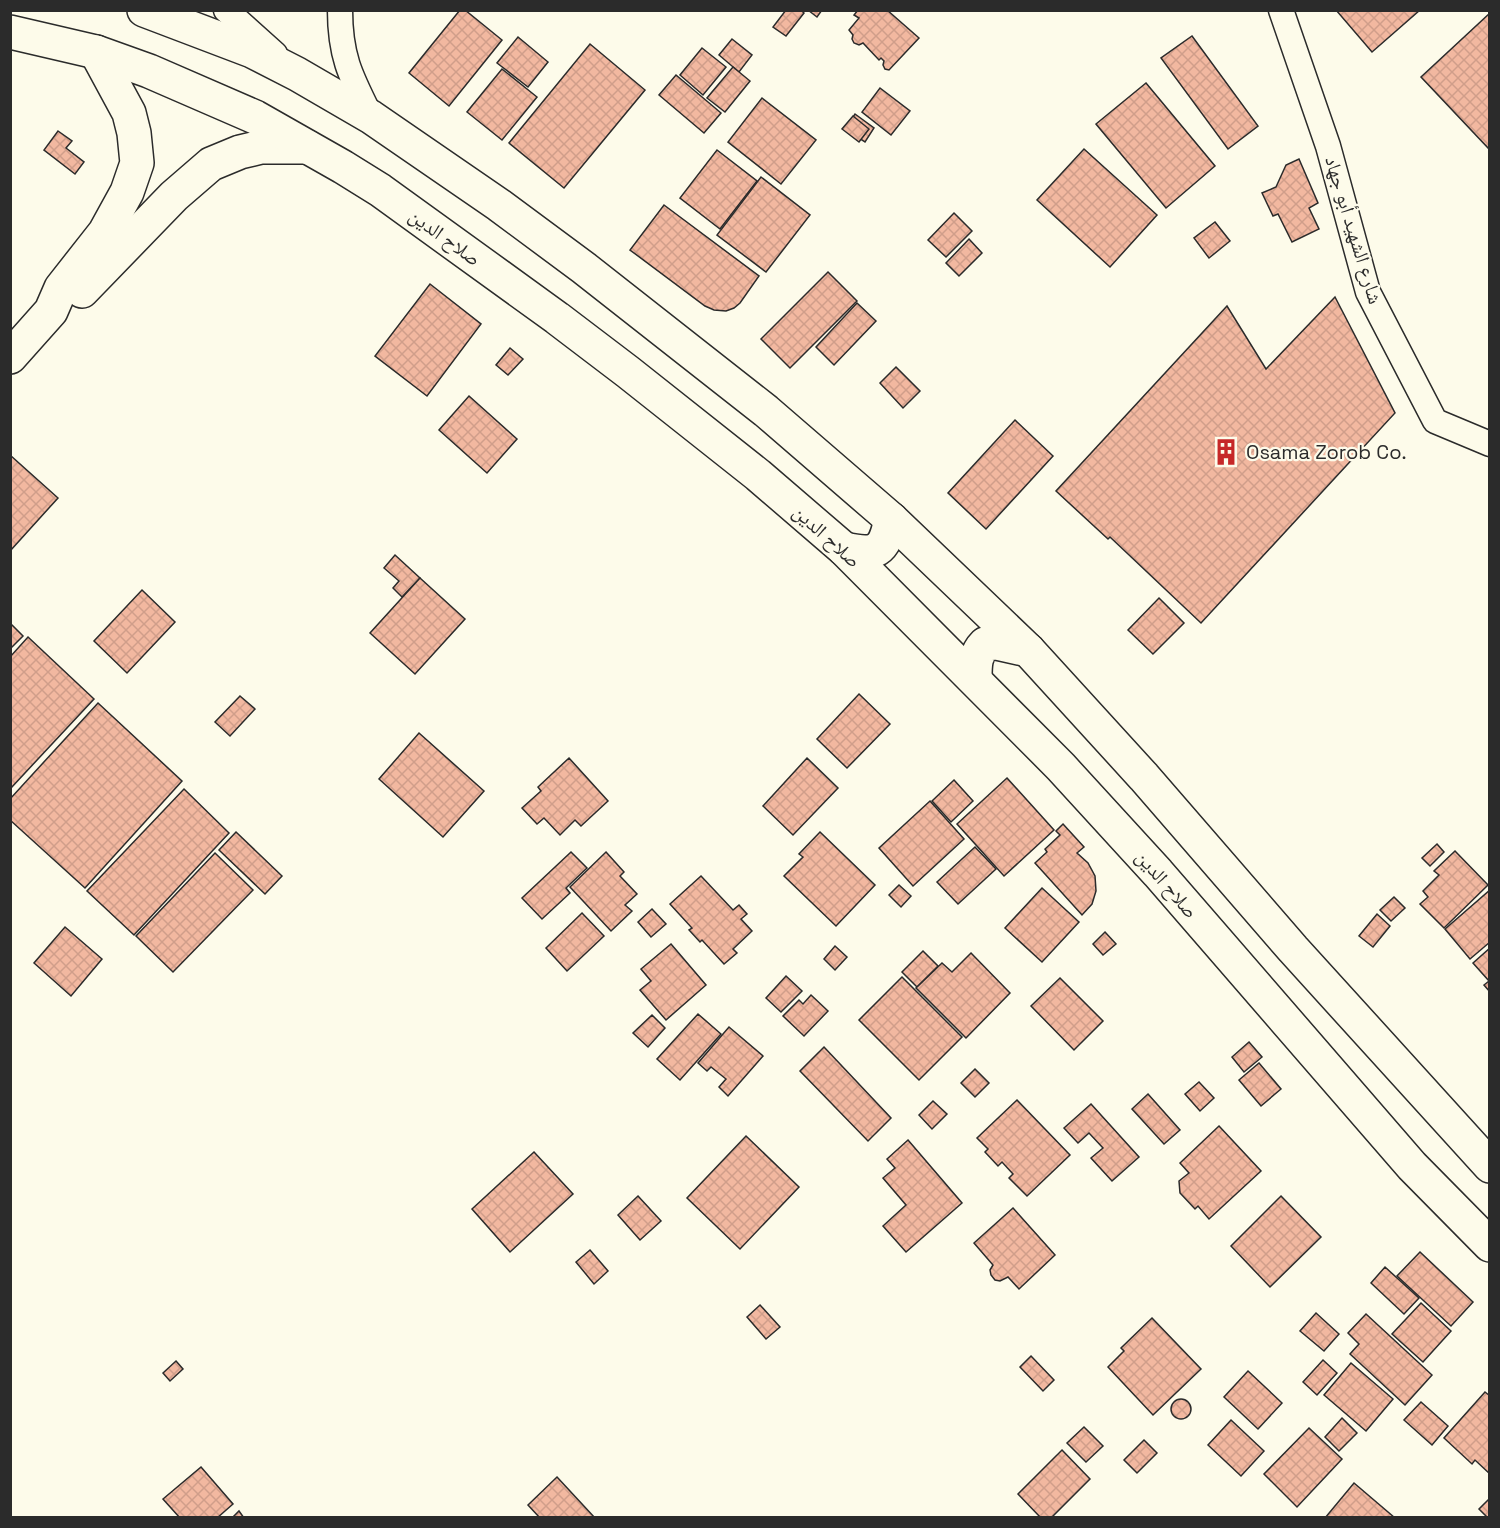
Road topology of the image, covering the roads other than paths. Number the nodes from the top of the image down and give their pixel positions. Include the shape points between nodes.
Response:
1 (144, 10) edge
2 (226, 10) edge
3 (340, 10) edge
4 (1281, 10) edge
5 (10, 32) edge
6 (96, 52) junction
7 (297, 74) junction
8 (371, 117) junction
9 (307, 147) junction
10 (51, 311) junction
11 (10, 357) edge
12 (1490, 444) edge
13 (891, 519) junction
14 (844, 549) junction
15 (1028, 650) junction
16 (975, 678) junction
17 (1490, 1166) edge
18 (1490, 1245) edge

1 - 7 main road via 243,48
2 - 7 street
3 - 8 street via 342,52
4 - 12 street, شارع الشهيد أبو جهاد via 1328,146 1368,292 1435,421
5 - 6 main road, صلاح الدين
6 - 9 main road, صلاح الدين via 203,93
6 - 10 main road via 129,113 137,163 127,192 105,232 61,288
7 - 8 main road
8 - 13 main road via 584,268 766,411
9 - 10 main road via 261,147 211,164 174,196 76,297
9 - 14 main road, صلاح الدين via 380,190 602,352 758,475
10 - 11 main road
13 - 14 main road via 880,547 865,554
13 - 15 main road
14 - 16 main road, صلاح الدين
15 - 16 main road via 985,644 978,651
15 - 17 main road
16 - 18 main road, صلاح الدين via 1158,873 1412,1166

